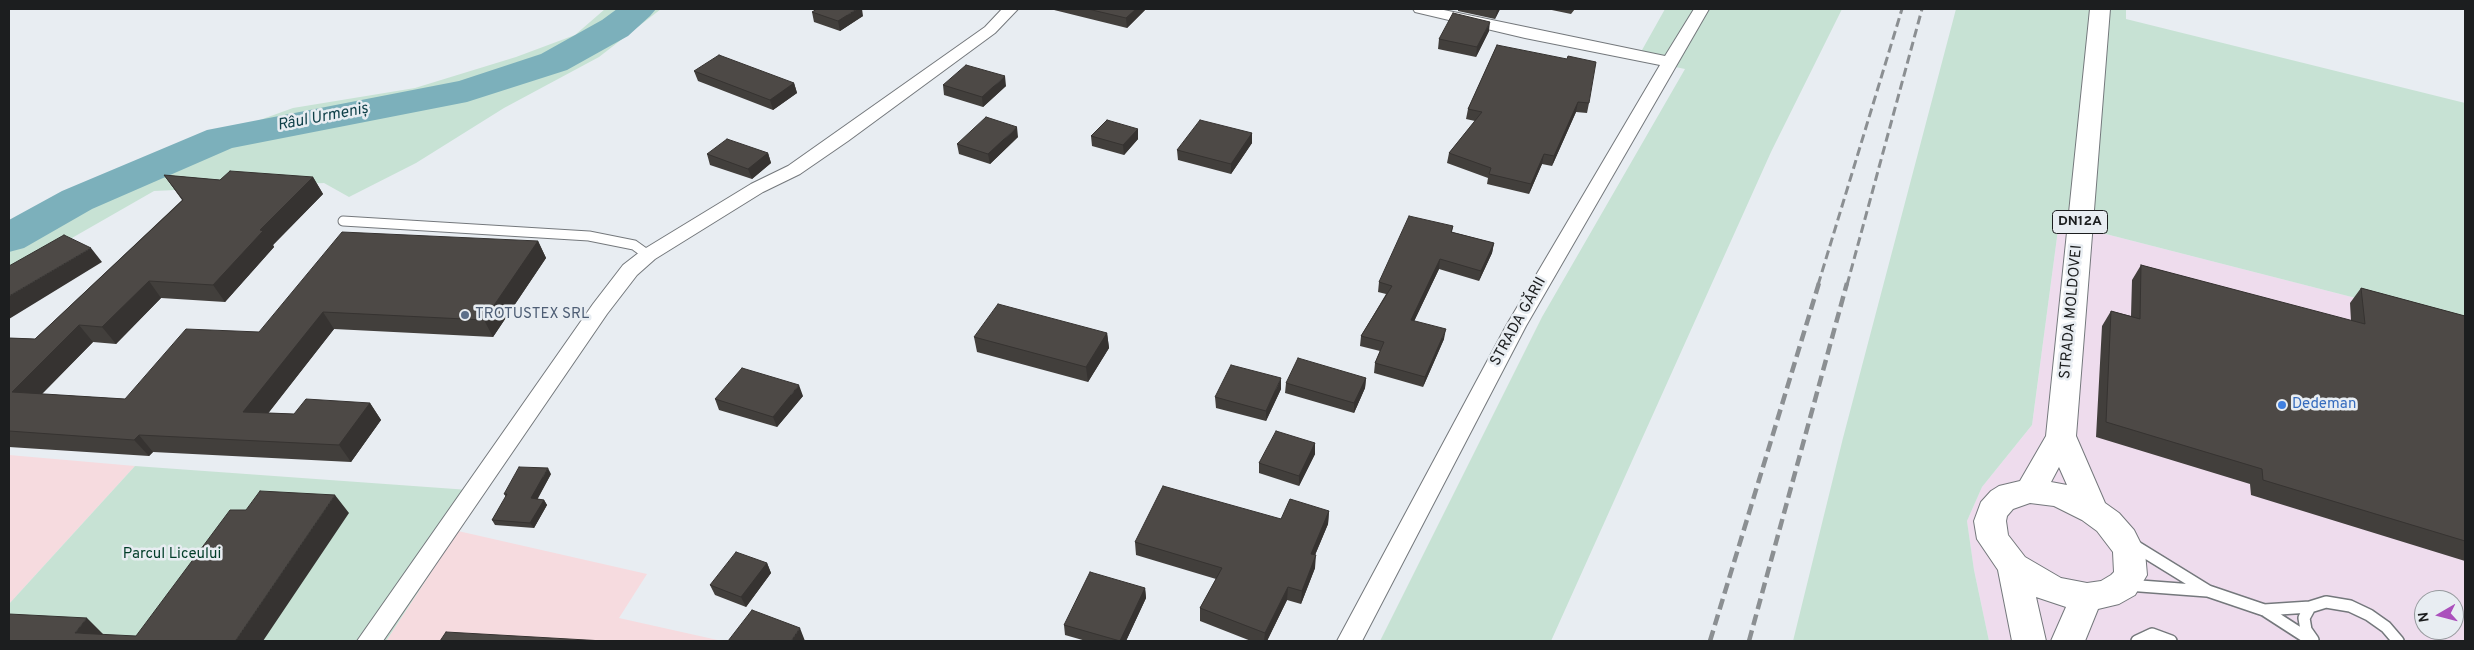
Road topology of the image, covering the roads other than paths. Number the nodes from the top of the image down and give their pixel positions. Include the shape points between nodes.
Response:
1 (1010, 9) edge
2 (1420, 9) edge
3 (1701, 9) edge
4 (2100, 9) edge
5 (1669, 62) junction
6 (344, 221) dead end
7 (648, 256) junction
8 (2061, 436) junction
9 (2030, 491) junction
10 (2093, 510) junction
11 (2123, 539) junction
12 (2013, 566) junction
13 (2123, 585) junction
14 (2208, 591) junction
15 (2087, 597) junction
16 (2310, 607) junction
17 (2264, 610) junction
18 (369, 641) edge
19 (1349, 641) edge
20 (2029, 641) edge
21 (2068, 641) edge
22 (2137, 641) edge
23 (2171, 641) edge
24 (2313, 641) edge
25 (2398, 641) edge

1 - 7 street via 990,30 794,170 758,188
2 - 5 street
3 - 5 street, STRADA GĂRII
4 - 8 main road, STRADA MOLDOVEI / DN12A
5 - 19 street, STRADA GĂRII via 1516,326
6 - 7 lane via 589,236 634,245
7 - 18 street via 630,270 600,309
8 - 9 main road, STRADA MOLDOVEI
8 - 10 main road, STRADA MOLDOVEI
9 - 10 main road via 2060,495
9 - 12 main road via 2010,495 1992,512 1993,539
10 - 11 main road
11 - 13 main road via 2132,567 2131,576
11 - 14 lane
12 - 15 main road via 2056,591
12 - 20 main road
13 - 14 lane
13 - 15 main road via 2107,594
14 - 17 lane
15 - 21 main road
16 - 17 lane
16 - 24 lane via 2304,618 2306,630
16 - 25 lane via 2326,602 2350,606 2386,627
17 - 24 lane
22 - 23 lane via 2152,634

